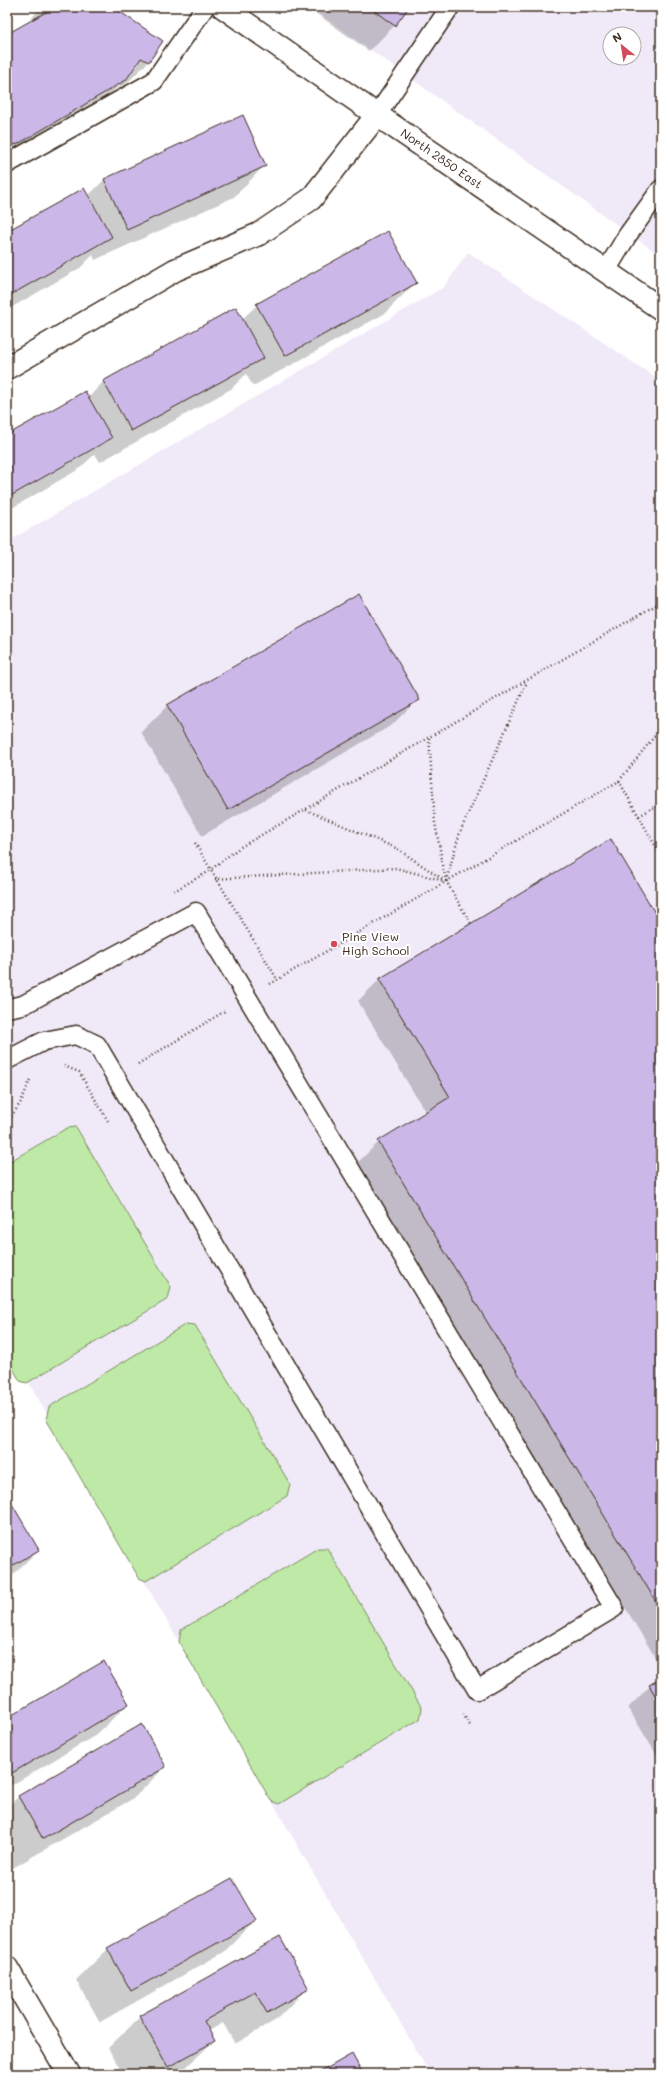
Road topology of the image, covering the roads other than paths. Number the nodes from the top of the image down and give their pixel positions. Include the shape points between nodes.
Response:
1 (206, 7) edge
2 (223, 7) edge
3 (450, 7) edge
4 (377, 115) junction
5 (7, 164) edge
6 (661, 189) edge
7 (606, 271) junction
8 (661, 309) edge
9 (7, 368) edge
10 (7, 1008) edge
11 (7, 1060) edge
12 (7, 1968) edge
13 (68, 2074) edge

1 - 5 lane via 154,81
2 - 4 street, North 2850 East
3 - 4 lane
4 - 7 street, North 2850 East
4 - 9 street via 311,198 259,234 175,270
6 - 7 lane via 627,236
7 - 8 street, North 2850 East
10 - 11 lane via 23,1005 196,912 614,1608 477,1690 97,1044 76,1035 44,1041
12 - 13 street

